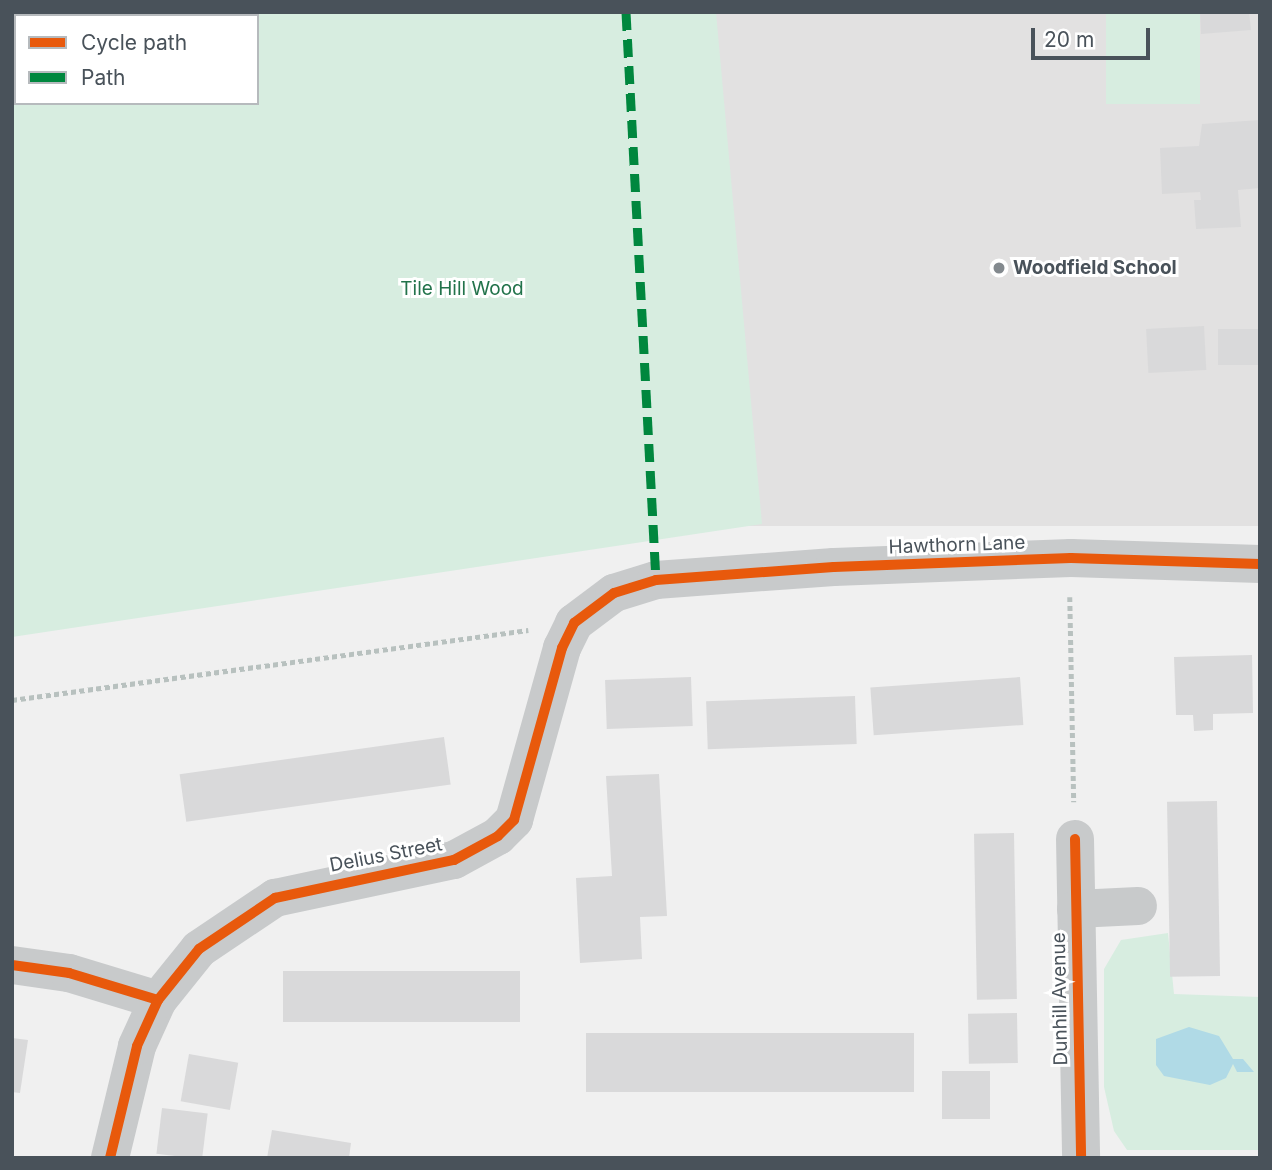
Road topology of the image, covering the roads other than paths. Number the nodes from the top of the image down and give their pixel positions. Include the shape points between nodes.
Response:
1 (1260, 564) edge
2 (656, 580) joint
3 (1075, 839) road end
4 (1138, 906) dead end
5 (1076, 909) junction
6 (12, 965) edge
7 (158, 1000) junction
8 (110, 1158) edge
9 (1081, 1158) edge

1 - 2 street, Hawthorn Lane via 1071,558
2 - 7 street, Delius Street via 614,593 574,624 562,648 525,795 498,836 454,860 275,898 199,949
3 - 5 street, Dunhill Avenue
4 - 5 street, Dunhill Avenue
5 - 9 street, Dunhill Avenue
6 - 7 street via 69,973
7 - 8 street, Delius Street via 137,1046

